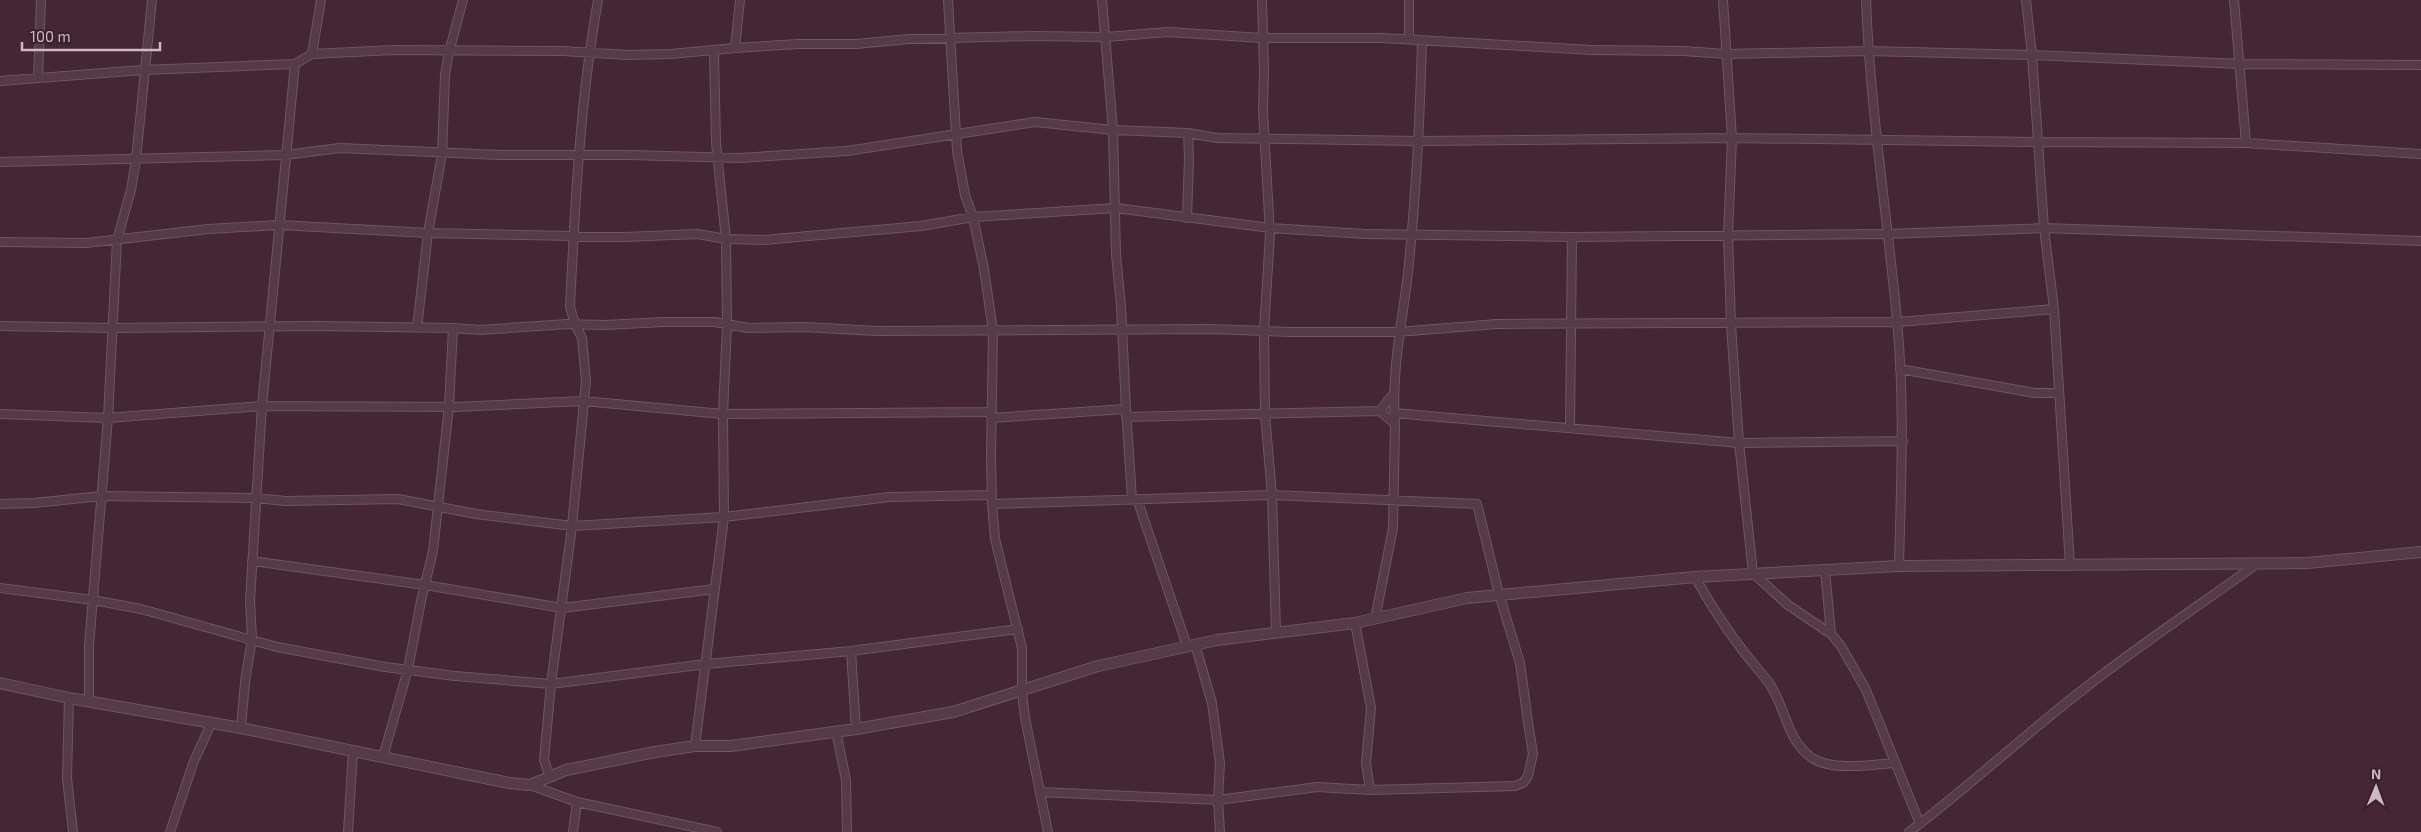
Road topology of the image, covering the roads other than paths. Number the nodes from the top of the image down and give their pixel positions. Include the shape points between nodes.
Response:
1 (41, 0) edge
2 (152, 0) edge
3 (321, 0) edge
4 (463, 0) edge
5 (598, 0) edge
6 (740, 0) edge
7 (948, 0) edge
8 (1102, 0) edge
9 (1262, 0) edge
10 (1409, 0) edge
11 (1723, 0) edge
12 (1866, 0) edge
13 (2026, 0) edge
14 (2234, 0) edge
15 (1106, 37) junction
16 (950, 38) junction
17 (1263, 38) junction
18 (1409, 39) junction
19 (1422, 41) junction
20 (735, 48) junction
21 (1868, 51) junction
22 (449, 52) junction
23 (714, 52) junction
24 (590, 53) junction
25 (312, 54) junction
26 (1726, 54) junction
27 (2032, 55) junction
28 (295, 64) junction
29 (2241, 64) junction
30 (2421, 65) edge
31 (144, 70) junction
32 (38, 78) junction
33 (0, 81) edge
34 (1113, 130) junction
35 (1188, 133) junction
36 (956, 135) junction
37 (1265, 138) junction
38 (1732, 138) junction
39 (1878, 140) junction
40 (1420, 141) junction
41 (2038, 142) junction
42 (2246, 143) junction
43 (442, 154) junction
44 (2421, 154) edge
45 (285, 155) junction
46 (579, 156) junction
47 (717, 157) junction
48 (136, 160) junction
49 (0, 162) edge
50 (1116, 208) junction
51 (973, 217) junction
52 (1188, 218) junction
53 (279, 225) junction
54 (1270, 228) junction
55 (2044, 228) junction
56 (428, 233) junction
57 (1410, 234) junction
58 (1888, 234) junction
59 (574, 235) junction
60 (1728, 235) junction
61 (1572, 237) junction
62 (726, 239) junction
63 (117, 240) junction
64 (0, 242) edge
65 (2421, 242) edge
66 (2054, 309) junction
67 (1898, 322) junction
68 (574, 324) junction
69 (727, 324) junction
70 (1572, 324) junction
71 (1730, 324) junction
72 (0, 326) edge
73 (272, 327) junction
74 (112, 328) junction
75 (417, 328) junction
76 (453, 328) junction
77 (1122, 330) junction
78 (1264, 330) junction
79 (993, 331) junction
80 (1398, 332) junction
81 (1900, 369) junction
82 (2058, 393) junction
83 (1393, 394) junction
84 (583, 401) junction
85 (262, 406) junction
86 (449, 406) junction
87 (1380, 411) junction
88 (1126, 413) junction
89 (1394, 413) junction
90 (0, 414) edge
91 (723, 414) junction
92 (1265, 414) junction
93 (991, 415) junction
94 (108, 418) junction
95 (1395, 424) junction
96 (1570, 427) junction
97 (1903, 441) junction
98 (1739, 442) junction
99 (991, 495) junction
100 (1272, 495) junction
101 (102, 496) junction
102 (256, 498) junction
103 (1134, 499) junction
104 (1392, 500) junction
105 (0, 504) edge
106 (992, 504) junction
107 (438, 505) junction
108 (724, 517) junction
109 (572, 526) junction
110 (2421, 552) edge
111 (252, 561) junction
112 (2258, 563) junction
113 (1898, 566) junction
114 (2070, 566) junction
115 (1825, 570) junction
116 (1753, 573) junction
117 (1695, 577) junction
118 (425, 585) junction
119 (0, 588) edge
120 (715, 588) junction
121 (1499, 594) junction
122 (93, 600) junction
123 (562, 608) junction
124 (1375, 619) junction
125 (1355, 623) junction
126 (1018, 629) junction
127 (1276, 632) junction
128 (1831, 634) junction
129 (252, 639) junction
130 (1191, 645) junction
131 (851, 651) junction
132 (706, 664) junction
133 (408, 669) junction
134 (0, 683) edge
135 (551, 684) junction
136 (1022, 692) junction
137 (69, 698) junction
138 (89, 700) junction
139 (211, 724) junction
140 (241, 728) junction
141 (856, 729) junction
142 (836, 732) junction
143 (695, 746) junction
144 (353, 751) junction
145 (383, 757) junction
146 (1894, 763) junction
147 (550, 776) junction
148 (530, 785) junction
149 (1370, 790) junction
150 (1040, 792) junction
151 (1218, 800) junction
152 (578, 802) junction
153 (1920, 824) junction
154 (73, 832) edge
155 (170, 832) edge
156 (348, 832) edge
157 (574, 832) edge
158 (717, 832) edge
159 (847, 832) edge
160 (1048, 832) edge
161 (1220, 832) edge
162 (1909, 832) edge

1 - 32 street
2 - 31 street
3 - 25 street
4 - 22 street
5 - 24 street
6 - 20 street
7 - 16 street
8 - 15 street
9 - 17 street
10 - 18 street
11 - 26 street
12 - 21 street
13 - 27 street
14 - 29 street
15 - 16 street
15 - 17 street via 1168,32
15 - 34 street
16 - 20 street
16 - 36 street
17 - 18 street
17 - 37 street
18 - 19 street
19 - 26 street
19 - 40 street
20 - 23 street
21 - 26 street
21 - 27 street
21 - 39 street
22 - 24 street
22 - 25 street via 394,50
22 - 43 street
23 - 24 street
23 - 47 street
24 - 46 street
25 - 28 street
26 - 38 street
27 - 29 street
27 - 41 street
28 - 31 street
28 - 45 street
29 - 30 street
29 - 42 street
31 - 32 street
31 - 48 street
32 - 33 street
34 - 35 street
34 - 36 street via 1036,122
34 - 50 street
35 - 37 street via 1217,138
35 - 52 street
36 - 47 street via 847,150
36 - 51 street via 965,195
37 - 40 street
37 - 54 street
38 - 39 street
38 - 40 street
38 - 60 street
39 - 41 street
39 - 58 street
40 - 57 street
41 - 42 street
41 - 55 street
42 - 44 street
43 - 45 street via 340,148
43 - 46 street
43 - 56 street
45 - 48 street
45 - 53 street
46 - 47 street
46 - 59 street
47 - 62 street
48 - 49 street
48 - 63 street
50 - 51 street
50 - 52 street
50 - 77 street
51 - 62 street via 921,226 822,235 764,240
51 - 79 street
52 - 54 street
53 - 56 street
53 - 63 street via 208,229
53 - 73 street
54 - 57 street
54 - 78 street
55 - 58 street
55 - 65 street
55 - 66 street
56 - 59 street
56 - 75 street
57 - 61 street
57 - 80 street via 1408,272
58 - 60 street
58 - 67 street
59 - 62 street via 698,234
59 - 68 street via 570,307
60 - 61 street
60 - 71 street
61 - 70 street
62 - 69 street
63 - 64 street
63 - 74 street
66 - 67 street
66 - 82 street
67 - 71 street
67 - 81 street
68 - 69 street
68 - 76 street via 480,330
68 - 84 street via 582,338 586,381
69 - 79 street via 748,328
69 - 91 street
70 - 71 street
70 - 80 street via 1497,324
70 - 96 street
71 - 98 street
72 - 74 street
73 - 74 street
73 - 75 street
73 - 85 street
74 - 94 street
75 - 76 street
76 - 86 street
77 - 78 street
77 - 79 street
77 - 88 street
78 - 80 street
78 - 92 street
79 - 93 street
80 - 83 street
81 - 82 street via 2035,393
81 - 97 street
82 - 114 street
83 - 87 street
83 - 89 street
84 - 86 street
84 - 91 street
84 - 109 street
85 - 86 street
85 - 94 street
85 - 102 street
86 - 107 street
87 - 92 street
87 - 95 street
88 - 92 street
88 - 93 street
88 - 103 street
89 - 95 street
89 - 96 street
90 - 94 street
91 - 93 street
91 - 108 street
92 - 100 street
93 - 99 street
94 - 101 street
95 - 104 street
96 - 98 street
97 - 98 street
97 - 113 street
98 - 116 street
99 - 106 street
99 - 108 street via 890,498
100 - 103 street
100 - 104 street
100 - 127 street
101 - 102 street
101 - 105 street
101 - 122 street
102 - 107 street via 285,501 398,499
102 - 111 street
103 - 106 street
103 - 130 street
104 - 121 street via 1477,504
104 - 124 street via 1391,547
106 - 126 street via 1002,575
107 - 109 street via 476,514
107 - 118 street
108 - 109 street
108 - 120 street
109 - 123 street
110 - 112 street via 2307,563
111 - 118 street
111 - 129 street
112 - 114 street
112 - 153 street via 2087,686
113 - 114 street
113 - 115 street
115 - 116 street
115 - 128 street
116 - 117 street
116 - 128 street via 1788,605
117 - 121 street
117 - 146 street via 1738,644 1770,684 1788,728 1800,747 1813,759 1832,764
118 - 123 street
118 - 133 street
119 - 122 street
120 - 123 street
120 - 132 street
121 - 124 street
121 - 149 street via 1520,663 1532,754 1528,776 1516,786
122 - 129 street via 141,609
122 - 138 street
123 - 135 street
124 - 125 street
125 - 127 street
125 - 149 street via 1371,708 1366,763
126 - 131 street
126 - 136 street via 1022,648
127 - 130 street
128 - 146 street via 1866,690
129 - 133 street via 277,647
129 - 140 street
130 - 136 street via 1098,666
130 - 151 street via 1212,703 1220,763
131 - 132 street
131 - 141 street
132 - 135 street
132 - 143 street
133 - 135 street
133 - 145 street
134 - 137 street
135 - 147 street via 544,760
136 - 141 street via 953,712
136 - 150 street
137 - 138 street
137 - 154 street via 67,778
138 - 139 street
139 - 140 street
139 - 155 street via 194,761
140 - 144 street
141 - 142 street
142 - 143 street via 731,746
142 - 159 street via 846,780
143 - 147 street via 566,770
144 - 145 street
144 - 156 street
145 - 148 street
146 - 153 street
147 - 148 street
148 - 152 street
149 - 151 street via 1317,787
150 - 151 street
150 - 160 street
151 - 161 street
152 - 157 street
152 - 158 street
153 - 162 street

